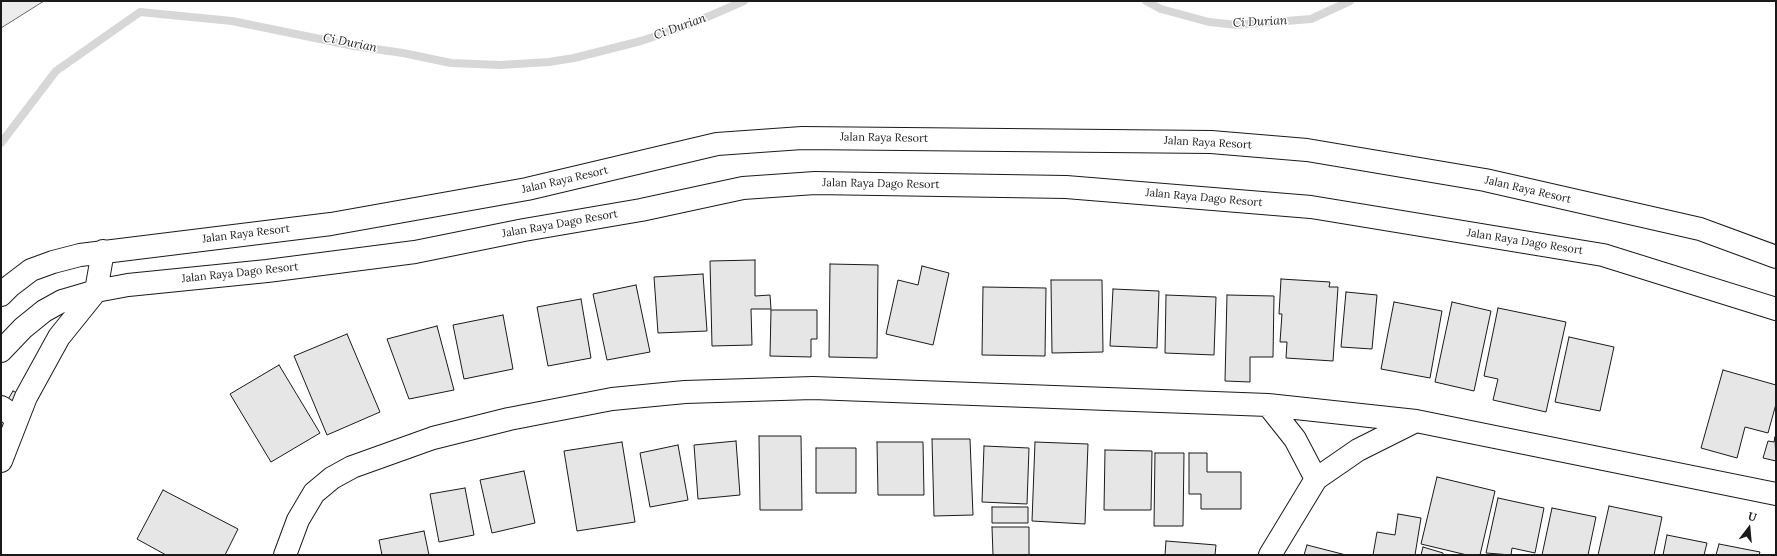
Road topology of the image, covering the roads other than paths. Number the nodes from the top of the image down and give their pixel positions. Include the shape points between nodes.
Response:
1 (103, 251) junction
2 (1776, 257) edge
3 (96, 291) junction
4 (1, 295) edge
5 (1776, 309) edge
6 (1, 351) edge
7 (1268, 405) junction
8 (9, 414) edge
9 (1416, 421) junction
10 (1, 461) edge
11 (1316, 479) junction
12 (1776, 494) edge
13 (285, 555) edge
14 (1270, 555) edge

1 - 2 street, Jalan Raya Resort via 331,224 526,189 717,144 802,138 1211,142 1307,150 1485,180 1700,229
1 - 3 street
1 - 4 street, Jalan Raya Resort via 53,262 32,270
3 - 5 street, Jalan Raya Dago Resort via 128,285 415,252 641,210 743,188 815,183 1066,187 1311,207 1603,255
3 - 6 street, Jalan Raya Dago Resort via 62,301 44,311
3 - 8 street via 59,337 26,397
7 - 9 street
7 - 11 street via 1295,439
7 - 13 street via 813,388 685,392 612,399 509,419 433,438 352,467 332,478 314,493 298,520
8 - 10 street
9 - 11 street via 1358,450
9 - 12 street
11 - 14 street

